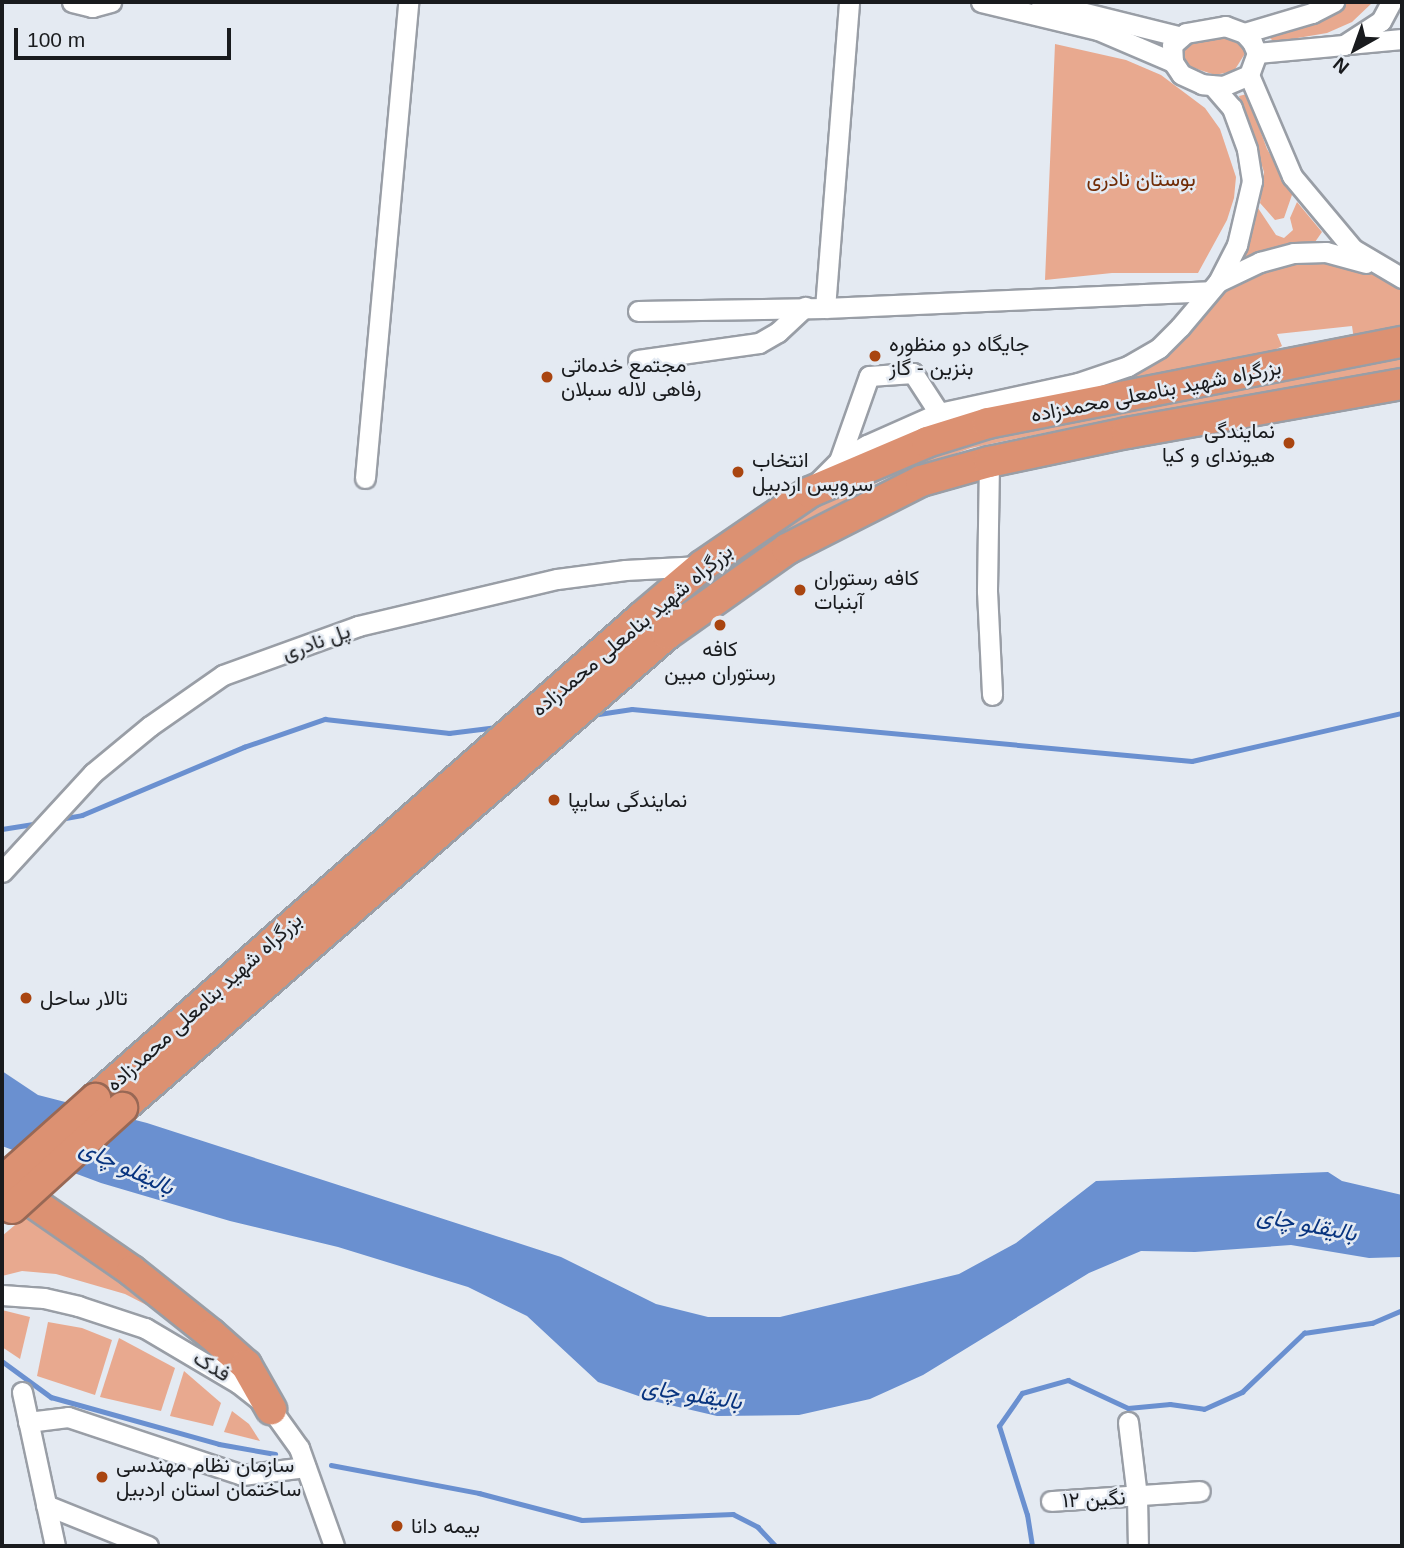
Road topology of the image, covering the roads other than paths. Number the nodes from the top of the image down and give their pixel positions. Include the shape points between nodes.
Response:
1 (72, 2) edge
2 (111, 2) edge
3 (408, 2) edge
4 (849, 2) edge
5 (981, 2) edge
6 (1041, 2) edge
7 (1334, 2) edge
8 (1391, 2) edge
9 (1090, 8) edge
10 (1244, 33) junction
11 (1181, 37) junction
12 (1402, 39) edge
13 (1344, 45) junction
14 (1257, 53) junction
15 (1173, 62) junction
16 (1249, 75) junction
17 (1212, 85) junction
18 (1384, 269) junction
19 (1402, 278) edge
20 (1214, 287) junction
21 (805, 307) junction
22 (825, 307) junction
23 (638, 311) dead end
24 (1402, 342) edge
25 (638, 360) dead end
26 (1402, 384) edge
27 (939, 413) junction
28 (839, 461) junction
29 (989, 462) junction
30 (365, 478) dead end
31 (810, 492) junction
32 (702, 566) junction
33 (992, 695) dead end
34 (3, 869) edge
35 (109, 1103) junction
36 (4, 1197) edge
37 (2, 1295) edge
38 (22, 1392) dead end
39 (271, 1409) junction
40 (28, 1422) junction
41 (1128, 1422) dead end
42 (305, 1467) junction
43 (1200, 1491) dead end
44 (1137, 1496) junction
45 (1051, 1501) dead end
46 (46, 1505) junction
47 (55, 1546) edge
48 (148, 1546) edge
49 (334, 1546) edge
50 (1138, 1546) edge

1 - 2 street via 93,7
3 - 30 street
4 - 22 street
5 - 15 street via 1098,30
6 - 9 street
7 - 10 street
8 - 13 street via 1381,20
9 - 11 street
10 - 11 street via 1225,26 1202,27
10 - 14 street
11 - 15 street via 1172,45
12 - 13 street
13 - 14 street
14 - 16 street
15 - 17 street via 1181,75
16 - 17 street via 1223,86
16 - 18 street via 1292,176 1353,249
17 - 20 street via 1232,108 1247,149 1252,181 1237,245
18 - 19 street
18 - 20 street via 1326,252 1294,253 1260,262
20 - 22 street
20 - 27 street via 1158,348 1128,366 1078,383
21 - 22 street
21 - 23 street
21 - 25 street via 759,343
24 - 31 highway, بزرگراه شهید بنامعلی محمدزاده via 988,423 927,442
26 - 29 highway, بزرگراه شهید بنامعلی محمدزاده
27 - 28 street
27 - 28 street via 913,373 869,376
28 - 31 street
29 - 33 street via 987,592
29 - 35 highway, بزرگراه شهید بنامعلی محمدزاده via 921,481 787,549 667,634
31 - 32 highway, بزرگراه شهید بنامعلی محمدزاده
32 - 34 street, پل نادری via 557,579 358,626 223,675 123,747
32 - 35 highway, بزرگراه شهید بنامعلی محمدزاده via 519,724
35 - 36 highway, bridge
36 - 39 highway via 132,1271 246,1365
37 - 39 street, فدک via 44,1298 145,1328 238,1382
38 - 40 street
39 - 42 street, فدک via 287,1428
40 - 42 street via 68,1417 242,1475
40 - 46 street
41 - 44 street
42 - 49 street, فدک
43 - 44 street, نگین ۱۲
44 - 45 street, نگین ۱۲
44 - 50 street
46 - 47 street
46 - 48 street

